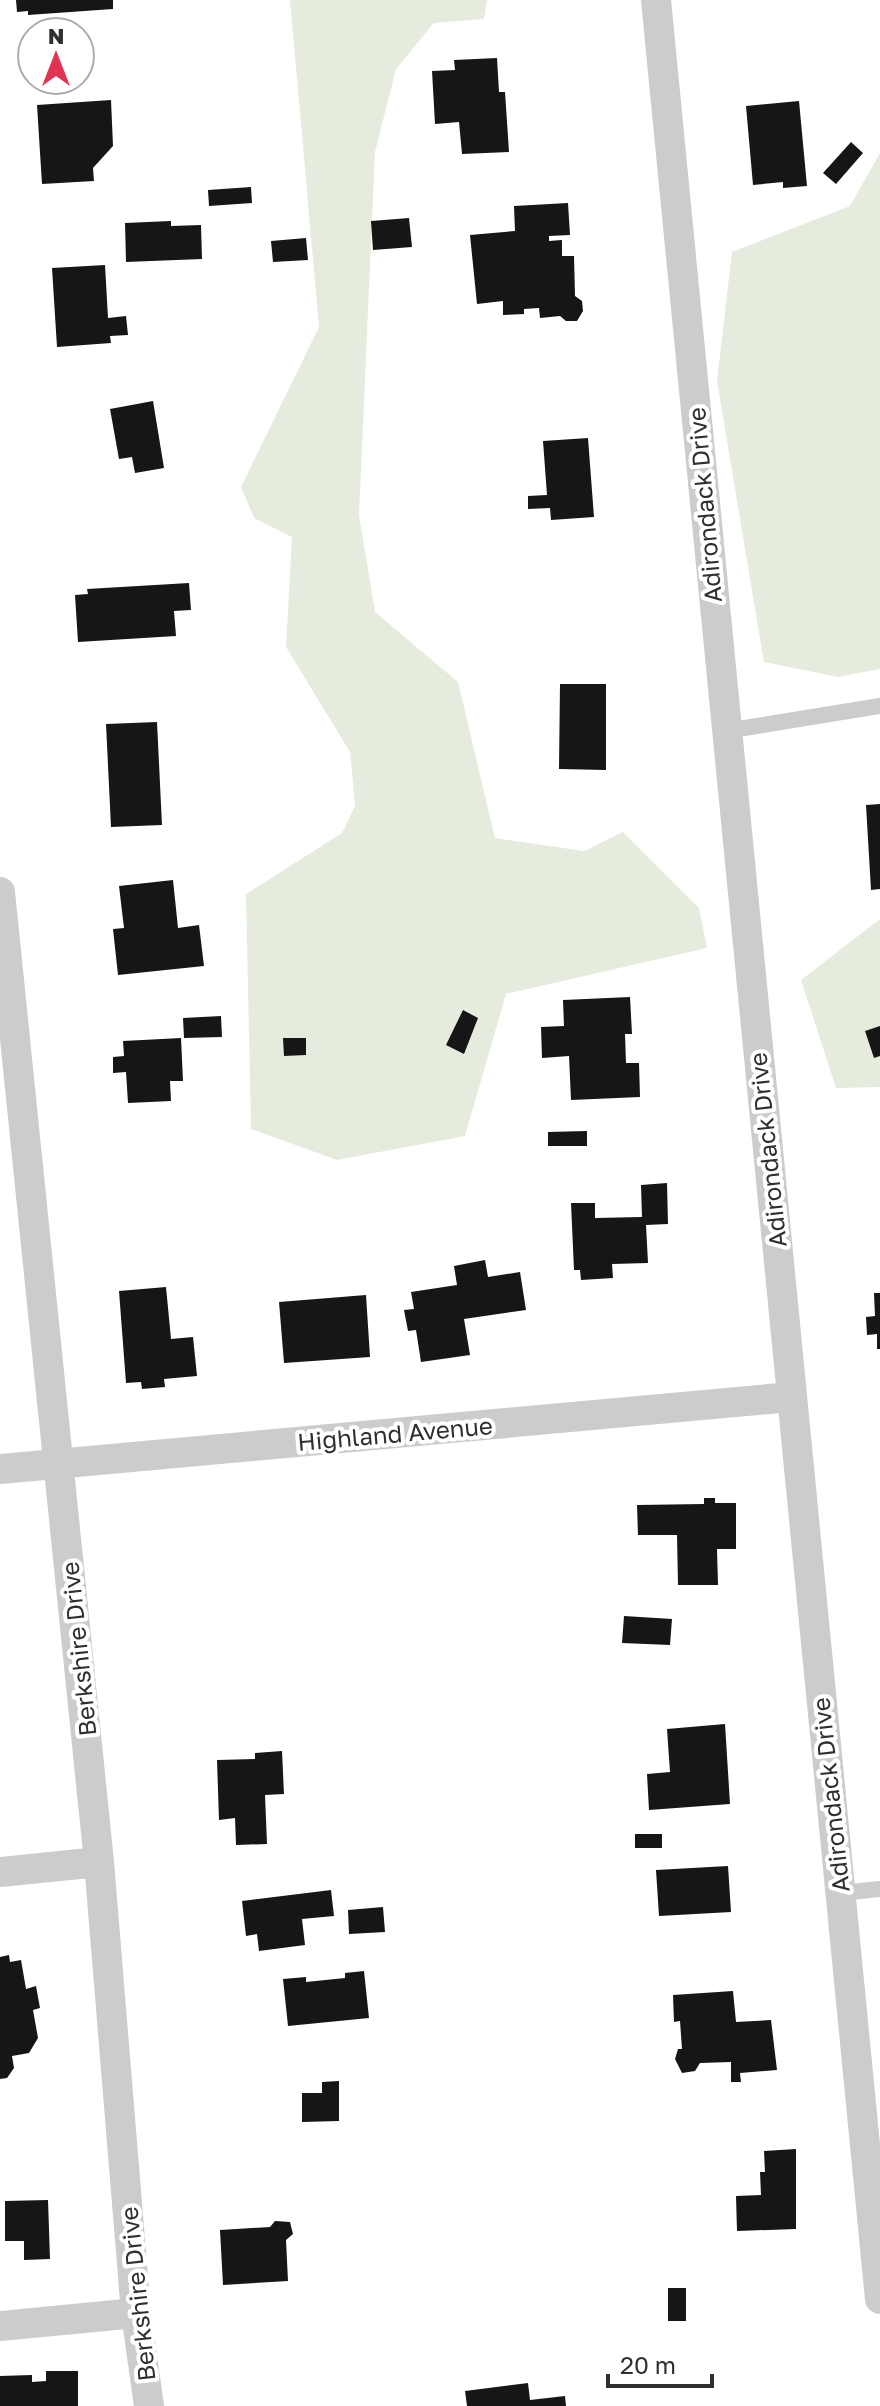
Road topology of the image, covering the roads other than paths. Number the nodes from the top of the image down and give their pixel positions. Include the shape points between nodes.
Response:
1 (656, 0) edge
2 (880, 706) edge
3 (726, 731) junction
4 (0, 892) edge
5 (791, 1397) junction
6 (59, 1463) junction
7 (0, 1469) edge
8 (99, 1862) junction
9 (0, 1872) edge
10 (880, 1889) edge
11 (840, 1893) junction
12 (880, 2299) edge
13 (136, 2313) junction
14 (0, 2326) edge
15 (149, 2406) edge

1 - 3 street, Adirondack Drive
2 - 3 lane
3 - 5 street, Adirondack Drive
4 - 6 street, Berkshire Drive
5 - 6 street, Highland Avenue
5 - 11 street, Adirondack Drive
6 - 7 street, Highland Avenue
6 - 8 street, Berkshire Drive
8 - 9 street
8 - 13 street, Berkshire Drive
10 - 11 lane
11 - 12 street, Adirondack Drive
13 - 14 street
13 - 15 street, Berkshire Drive

